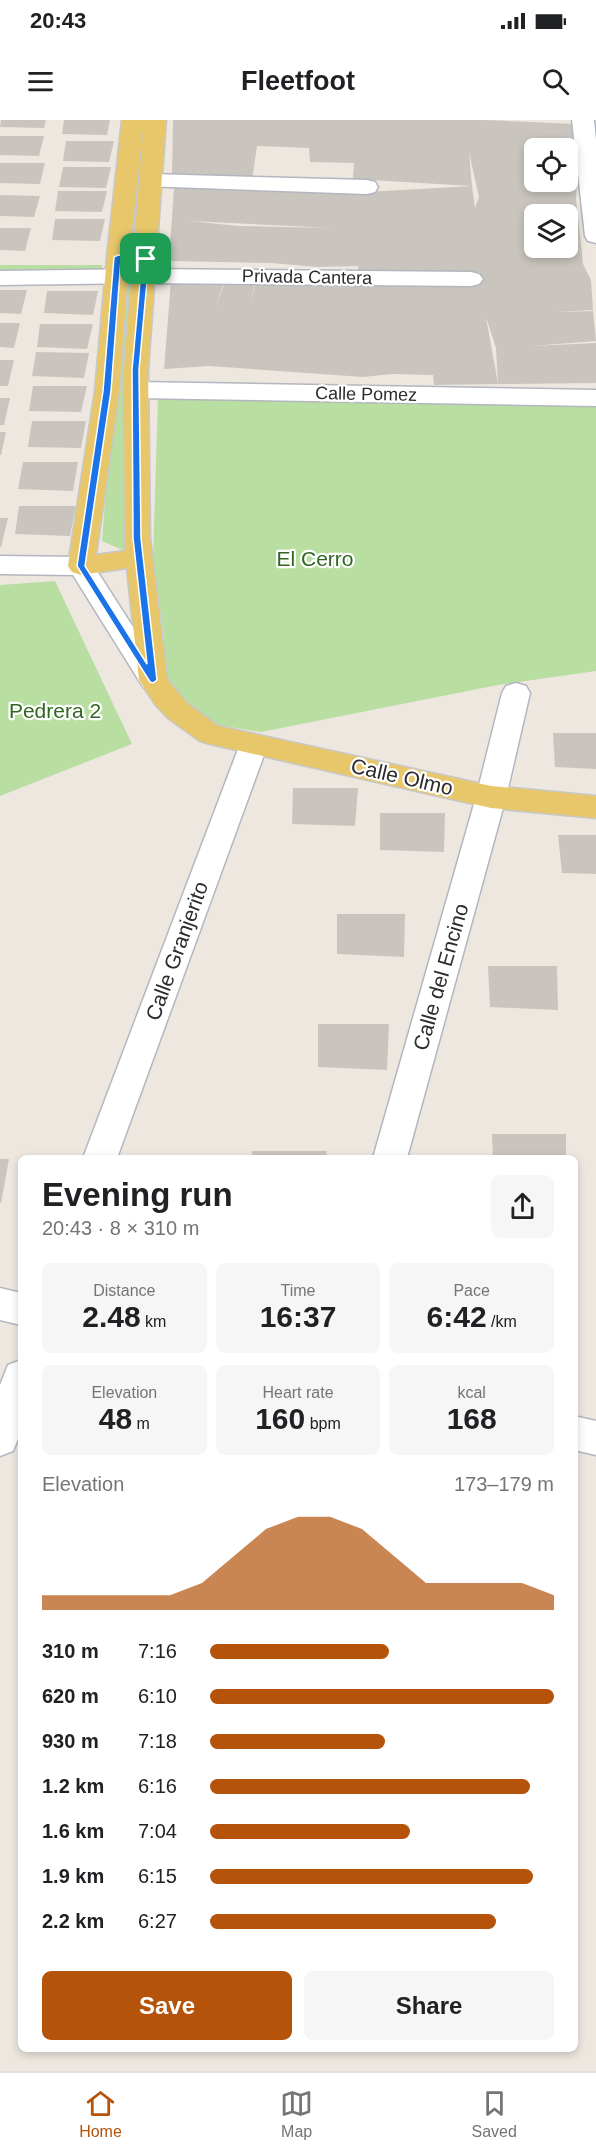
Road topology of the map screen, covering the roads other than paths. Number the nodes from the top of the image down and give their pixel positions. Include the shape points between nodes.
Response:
1 (133, 120) edge
2 (154, 120) edge
3 (583, 120) edge
4 (150, 181) junction
5 (367, 187) dead end
6 (596, 236) edge
7 (0, 258) edge
8 (117, 267) junction
9 (145, 267) junction
10 (0, 278) edge
11 (471, 279) dead end
12 (136, 390) junction
13 (596, 398) edge
14 (139, 558) junction
15 (0, 565) edge
16 (81, 566) junction
17 (153, 680) junction
18 (516, 693) dead end
19 (254, 744) junction
20 (491, 797) junction
21 (596, 807) edge
22 (101, 1155) edge
23 (391, 1155) edge
24 (0, 1304) edge
25 (18, 1308) edge
26 (18, 1386) edge
27 (578, 1434) edge
28 (596, 1438) edge
29 (0, 1439) edge

1 - 8 main road
2 - 4 main road
3 - 6 street
4 - 5 street
4 - 9 main road
7 - 8 street
8 - 9 street, Privada Cantera
8 - 10 street
8 - 16 main road via 107,391
9 - 11 street, Privada Cantera
9 - 12 main road
12 - 13 street, Calle Pomez
12 - 14 main road
14 - 16 main road
14 - 17 main road
15 - 16 street
16 - 17 street
17 - 19 main road, Calle Olmo via 178,714 210,734
18 - 20 street, Calle del Encino
19 - 20 main road, Calle Olmo
19 - 22 street, Calle Granjerito
20 - 21 main road, Calle Olmo
20 - 23 street, Calle del Encino
24 - 25 street
26 - 29 street
27 - 28 street

